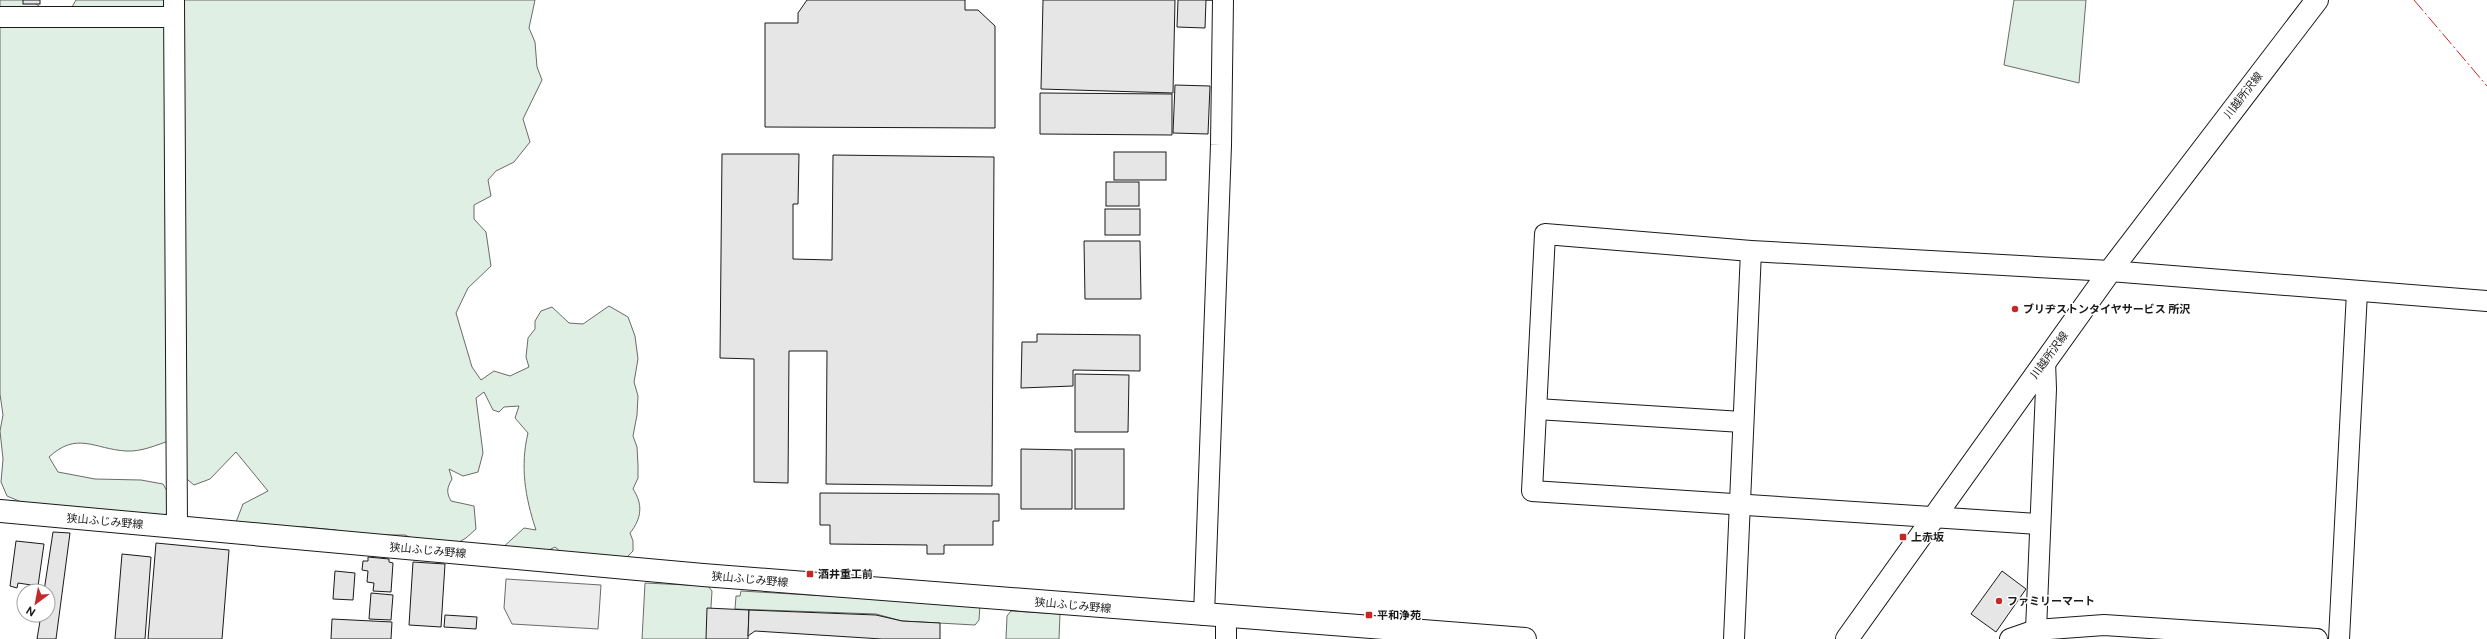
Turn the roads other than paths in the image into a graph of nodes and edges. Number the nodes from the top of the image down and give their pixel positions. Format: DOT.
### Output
graph roads {
  1 [pos="1223,0"];
  2 [pos="2317,0"];
  3 [pos="174,8"];
  4 [pos="0,17"];
  5 [pos="1751,251"];
  6 [pos="2110,271"];
  7 [pos="2357,292"];
  8 [pos="2487,301"];
  9 [pos="2045,361"];
  10 [pos="1537,409"];
  11 [pos="1742,422"];
  12 [pos="1740,504"];
  13 [pos="0,511"];
  14 [pos="1934,516"];
  15 [pos="2039,524"];
  16 [pos="177,527"];
  17 [pos="1204,615"];
  18 [pos="1226,617"];
  19 [pos="2036,630"];
  20 [pos="1428,635"];
  21 [pos="1226,639"];
  22 [pos="1525,639"];
  23 [pos="1734,639"];
  24 [pos="1847,639"];
  25 [pos="2010,639"];
  26 [pos="2317,639"];
  27 [pos="2339,639"];
  1 -- 17 [label="street"];
  2 -- 6 [label="main road, 川越所沢線"];
  3 -- 4 [label="street"];
  3 -- 16 [label="street"];
  5 -- 6 [label="street"];
  5 -- 10 [label="street"];
  5 -- 11 [label="street"];
  6 -- 7 [label="street"];
  6 -- 9 [label="main road, 川越所沢線"];
  7 -- 8 [label="street"];
  7 -- 27 [label="street"];
  9 -- 14 [label="main road, 川越所沢線"];
  9 -- 15 [label="street"];
  10 -- 11 [label="street"];
  10 -- 12 [label="street"];
  11 -- 12 [label="street"];
  12 -- 14 [label="street"];
  12 -- 23 [label="street"];
  13 -- 16 [label="main road, 狭山ふじみ野線"];
  14 -- 15 [label="street"];
  14 -- 24 [label="main road, 川越所沢線"];
  15 -- 19 [label="street"];
  16 -- 17 [label="main road, 狭山ふじみ野線"];
  17 -- 18 [label="main road, 狭山ふじみ野線"];
  18 -- 20 [label="main road, 狭山ふじみ野線"];
  18 -- 21 [label="street"];
  19 -- 25 [label="street"];
  19 -- 26 [label="street"];
  20 -- 22 [label="main road, 狭山ふじみ野線"];
}
